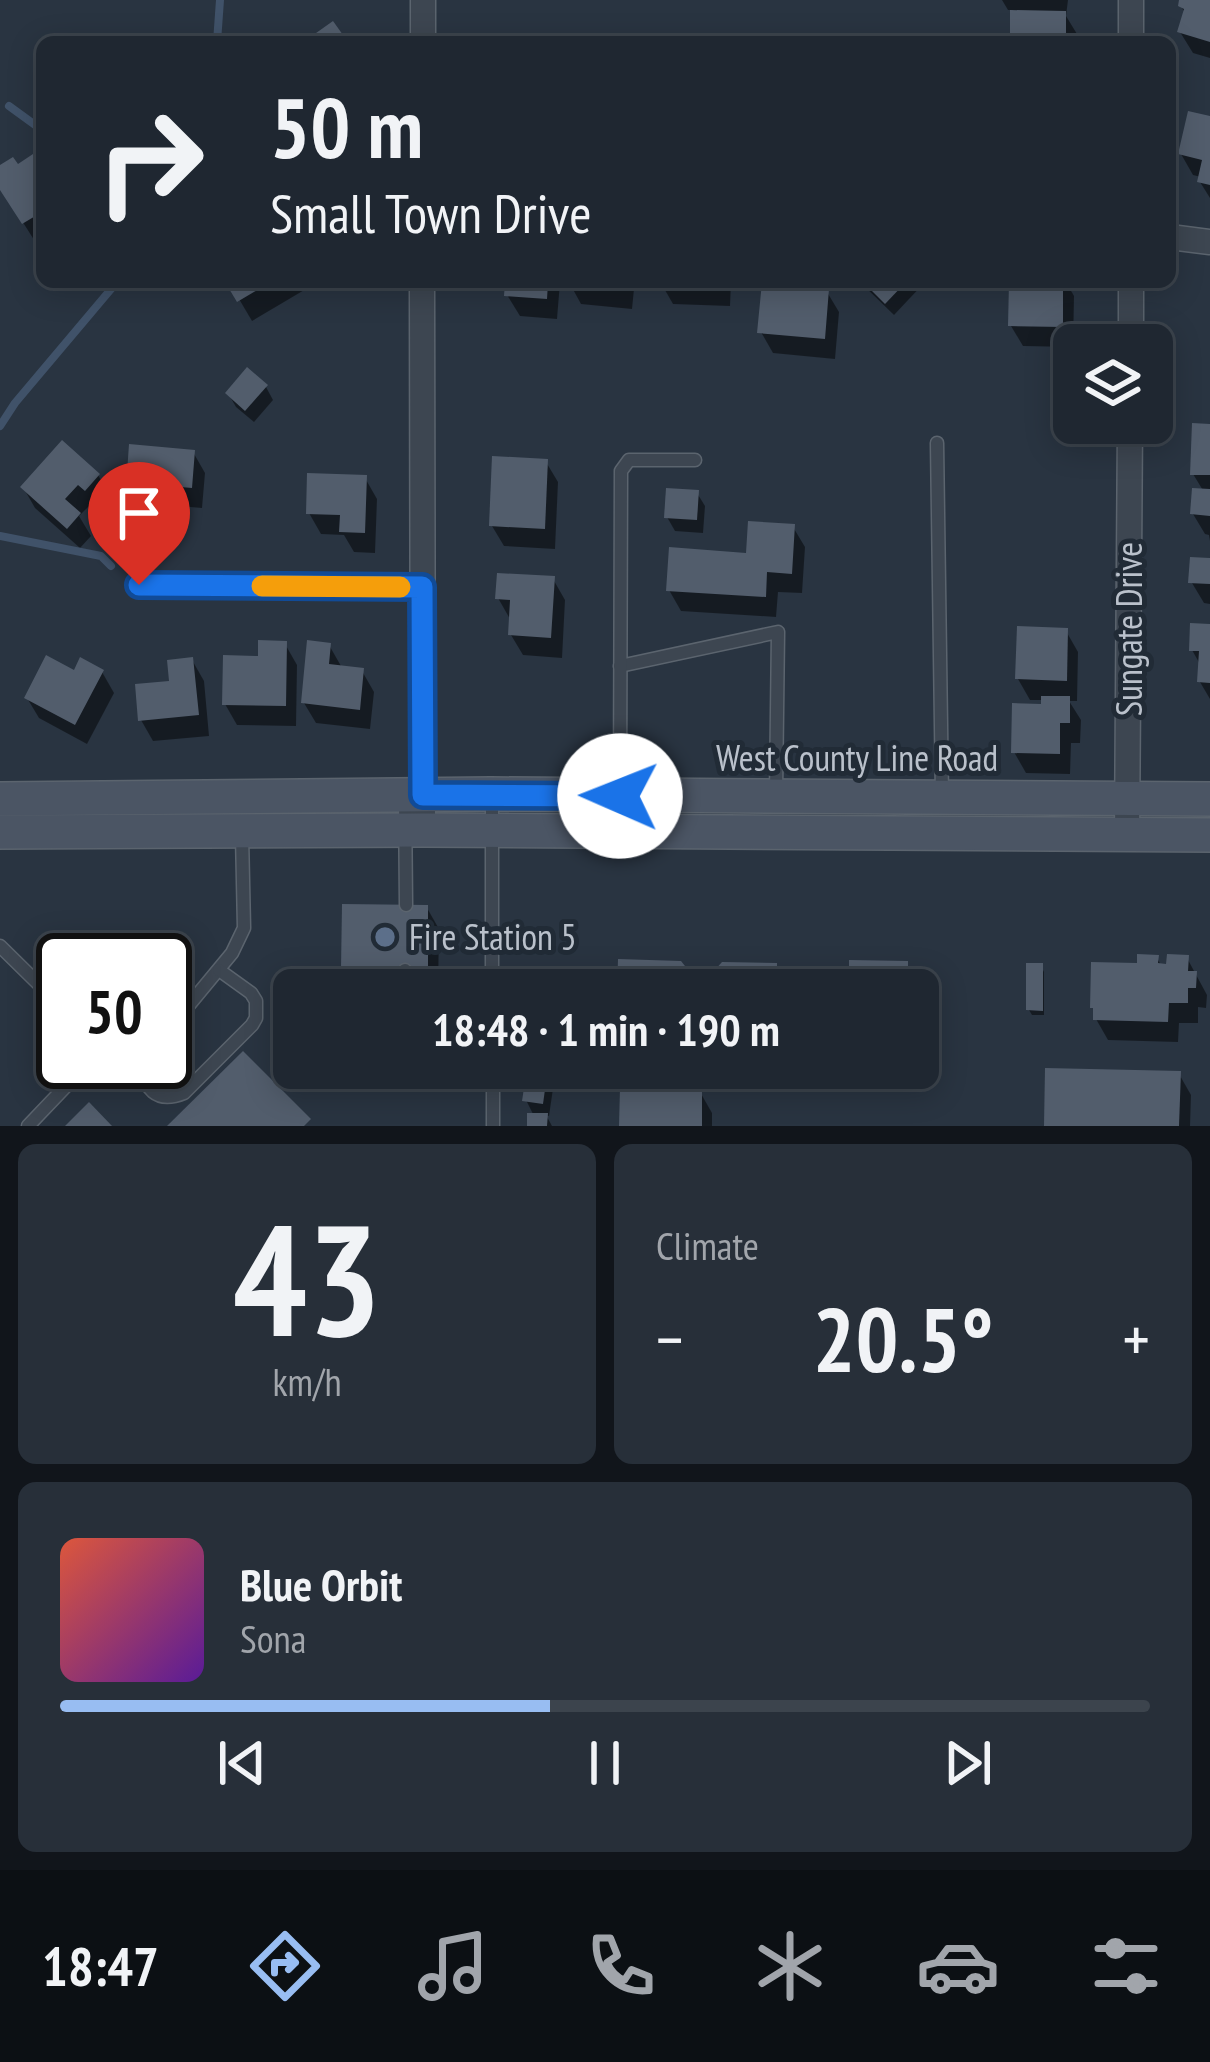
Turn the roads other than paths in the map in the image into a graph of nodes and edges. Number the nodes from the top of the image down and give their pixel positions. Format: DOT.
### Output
graph roads {
  1 [pos="423,0"];
  2 [pos="1131,0"];
  3 [pos="423,36"];
  4 [pos="1131,36"];
  5 [pos="1176,238"];
  6 [pos="1210,242"];
  7 [pos="422,288"];
  8 [pos="1131,288"];
  9 [pos="1131,324"];
  10 [pos="938,443"];
  11 [pos="1130,444"];
  12 [pos="695,460"];
  13 [pos="139,585"];
  14 [pos="422,587"];
  15 [pos="620,666"];
  16 [pos="491,794"];
  17 [pos="414,795"];
  18 [pos="620,796"];
  19 [pos="776,796"];
  20 [pos="942,798"];
  21 [pos="1128,798"];
  22 [pos="0,799"];
  23 [pos="1210,799"];
  24 [pos="241,815"];
  25 [pos="415,830"];
  26 [pos="493,830"];
  27 [pos="0,832"];
  28 [pos="1127,835"];
  29 [pos="1210,835"];
  30 [pos="406,905"];
  31 [pos="0,946"];
  32 [pos="492,969"];
  33 [pos="219,970"];
  34 [pos="36,981"];
  35 [pos="192,1002"];
  36 [pos="192,1083"];
  37 [pos="63,1089"];
  38 [pos="149,1089"];
  39 [pos="185,1089"];
  40 [pos="493,1089"];
  41 [pos="28,1126"];
  42 [pos="494,1126"];
  1 -- 3 [label="street"];
  2 -- 4 [label="street"];
  5 -- 6 [label="street"];
  7 -- 14 [label="street"];
  8 -- 9 [label="street"];
  10 -- 20 [label="lane"];
  11 -- 21 [label="street, Sungate Drive"];
  12 -- 15 [label="lane"];
  13 -- 14 [label="street"];
  14 -- 17 [label="street"];
  15 -- 18 [label="lane"];
  15 -- 19 [label="lane"];
  16 -- 17 [label="main road, West County Line Road"];
  16 -- 18 [label="main road, West County Line Road"];
  16 -- 26 [label="lane"];
  17 -- 24 [label="main road, West County Line Road"];
  17 -- 25 [label="street"];
  18 -- 19 [label="main road, West County Line Road"];
  19 -- 20 [label="main road, West County Line Road"];
  20 -- 21 [label="main road, West County Line Road"];
  21 -- 23 [label="main road, West County Line Road"];
  21 -- 28 [label="street, Sungate Drive"];
  22 -- 24 [label="main road, West County Line Road"];
  24 -- 25 [label="main road, West County Line Road"];
  24 -- 27 [label="main road, West County Line Road"];
  24 -- 33 [label="lane"];
  25 -- 26 [label="main road, West County Line Road"];
  25 -- 30 [label="lane"];
  26 -- 28 [label="main road, West County Line Road"];
  26 -- 32 [label="lane"];
  28 -- 29 [label="main road, West County Line Road"];
  31 -- 34 [label="lane"];
  33 -- 35 [label="lane"];
  33 -- 36 [label="lane"];
  37 -- 41 [label="lane"];
  38 -- 39 [label="lane"];
  40 -- 42 [label="lane"];
}
